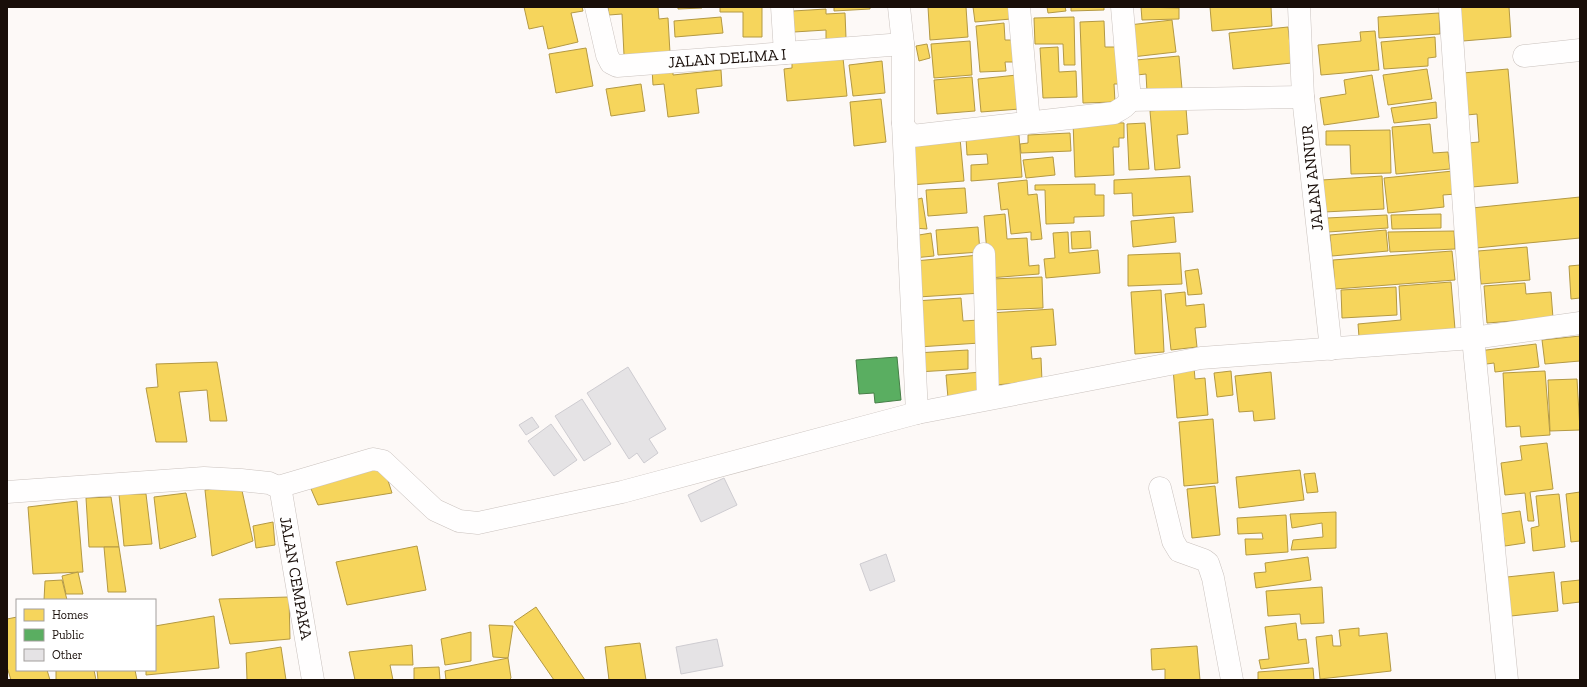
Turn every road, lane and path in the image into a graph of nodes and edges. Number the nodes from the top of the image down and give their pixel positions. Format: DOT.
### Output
graph roads {
  1 [pos="596,7"];
  2 [pos="782,7"];
  3 [pos="899,7"];
  4 [pos="1019,7"];
  5 [pos="1122,7"];
  6 [pos="1299,7"];
  7 [pos="1450,7"];
  8 [pos="903,44"];
  9 [pos="1580,50"];
  10 [pos="785,53"];
  11 [pos="1524,56"];
  12 [pos="1303,97"];
  13 [pos="1130,100"];
  14 [pos="1029,122"];
  15 [pos="903,124"];
  16 [pos="984,254"];
  17 [pos="1580,323"];
  18 [pos="1472,338"];
  19 [pos="1331,349"];
  20 [pos="988,398"];
  21 [pos="917,413"];
  22 [pos="274,485"];
  23 [pos="1160,488"];
  24 [pos="7,492"];
  25 [pos="313,680"];
  26 [pos="1232,680"];
  27 [pos="1507,680"];
  1 -- 10 [label="street, JALAN DELIMA I"];
  2 -- 10 [label="street"];
  3 -- 8 [label="street"];
  4 -- 14 [label="street"];
  5 -- 13 [label="street"];
  6 -- 12 [label="street, JALAN ANNUR"];
  7 -- 18 [label="street"];
  8 -- 10 [label="street, JALAN DELIMA I"];
  8 -- 15 [label="street"];
  9 -- 11 [label="street"];
  12 -- 13 [label="street"];
  12 -- 19 [label="street, JALAN ANNUR"];
  13 -- 14 [label="street"];
  14 -- 15 [label="street"];
  15 -- 21 [label="street"];
  16 -- 20 [label="street"];
  17 -- 18 [label="street"];
  18 -- 19 [label="street"];
  18 -- 27 [label="street"];
  19 -- 20 [label="street"];
  20 -- 21 [label="street"];
  21 -- 22 [label="street"];
  22 -- 24 [label="street"];
  22 -- 25 [label="street, JALAN CEMPAKA"];
  23 -- 26 [label="street"];
}
